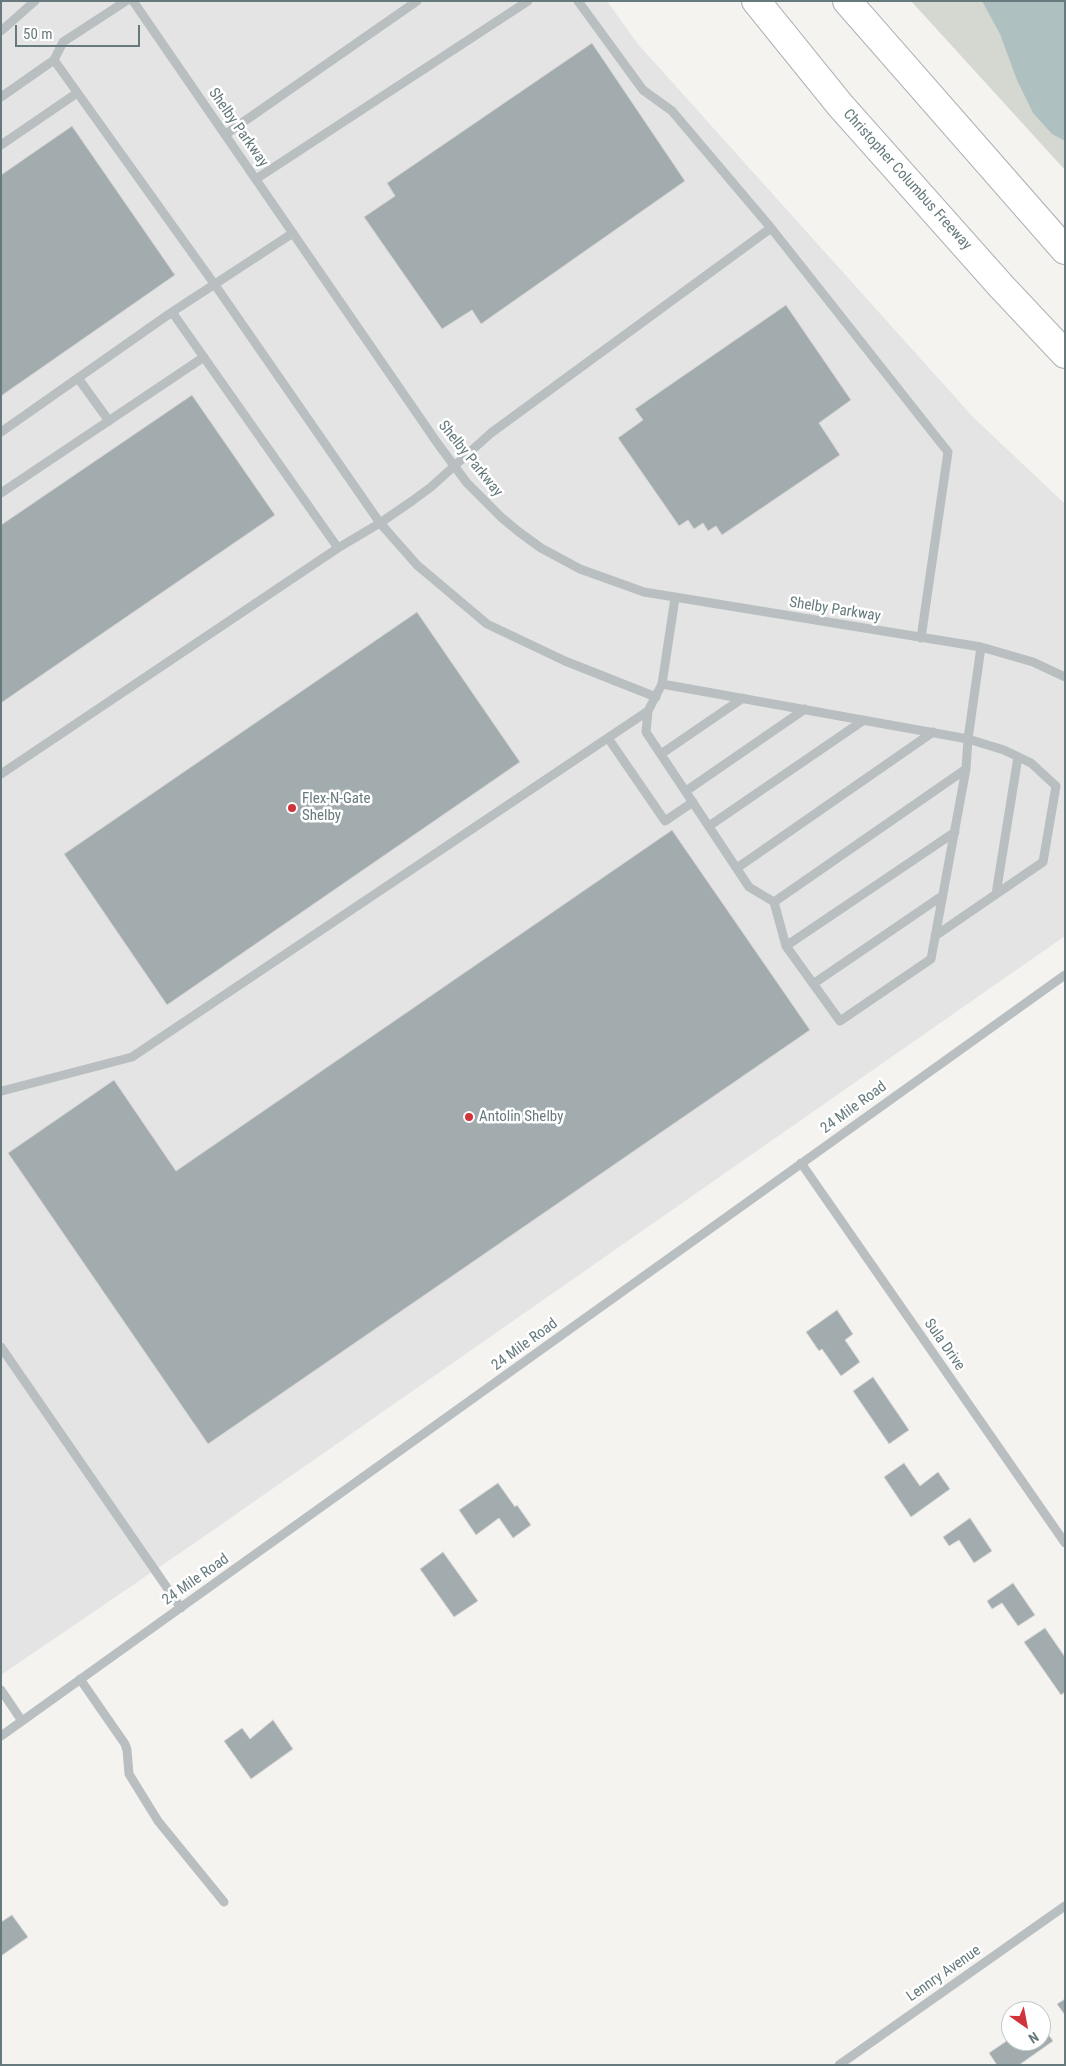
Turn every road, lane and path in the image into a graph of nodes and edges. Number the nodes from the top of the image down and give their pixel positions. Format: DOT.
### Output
graph roads {
  1 [pos="126,1"];
  2 [pos="133,1"];
  3 [pos="418,1"];
  4 [pos="528,1"];
  5 [pos="578,1"];
  6 [pos="756,1"];
  7 [pos="847,1"];
  8 [pos="29,3"];
  9 [pos="1,30"];
  10 [pos="54,60"];
  11 [pos="78,93"];
  12 [pos="1,97"];
  13 [pos="226,134"];
  14 [pos="1,145"];
  15 [pos="256,179"];
  16 [pos="770,228"];
  17 [pos="293,232"];
  18 [pos="1065,250"];
  19 [pos="215,285"];
  20 [pos="172,312"];
  21 [pos="1065,354"];
  22 [pos="204,357"];
  23 [pos="78,378"];
  24 [pos="109,421"];
  25 [pos="1,432"];
  26 [pos="454,466"];
  27 [pos="1,493"];
  28 [pos="380,523"];
  29 [pos="338,548"];
  30 [pos="675,598"];
  31 [pos="921,638"];
  32 [pos="981,647"];
  33 [pos="1065,677"];
  34 [pos="662,684"];
  35 [pos="656,697"];
  36 [pos="743,698"];
  37 [pos="805,710"];
  38 [pos="648,711"];
  39 [pos="864,720"];
  40 [pos="933,732"];
  41 [pos="608,738"];
  42 [pos="968,739"];
  43 [pos="661,754"];
  44 [pos="1018,757"];
  45 [pos="966,769"];
  46 [pos="1,774"];
  47 [pos="686,791"];
  48 [pos="693,802"];
  49 [pos="709,826"];
  50 [pos="955,832"];
  51 [pos="737,868"];
  52 [pos="996,894"];
  53 [pos="942,896"];
  54 [pos="774,902"];
  55 [pos="935,936"];
  56 [pos="786,946"];
  57 [pos="1065,975"];
  58 [pos="813,984"];
  59 [pos="1,1090"];
  60 [pos="801,1163"];
  61 [pos="1,1347"];
  62 [pos="1065,1543"];
  63 [pos="181,1608"];
  64 [pos="80,1679"];
  65 [pos="1,1690"];
  66 [pos="22,1721"];
  67 [pos="1,1736"];
  68 [pos="224,1902"];
  69 [pos="1065,1906"];
  70 [pos="839,2065"];
  1 -- 10 [label="street"];
  2 -- 13 [label="street, Shelby Parkway"];
  3 -- 13 [label="street"];
  4 -- 15 [label="street"];
  5 -- 16 [label="street"];
  6 -- 21 [label="highway, Christopher Columbus Freeway"];
  7 -- 18 [label="highway"];
  8 -- 9 [label="street"];
  10 -- 11 [label="street"];
  10 -- 12 [label="street"];
  11 -- 14 [label="street"];
  11 -- 19 [label="street"];
  13 -- 15 [label="street, Shelby Parkway"];
  15 -- 17 [label="street, Shelby Parkway"];
  16 -- 26 [label="street"];
  16 -- 31 [label="street"];
  17 -- 19 [label="street"];
  17 -- 26 [label="street, Shelby Parkway"];
  19 -- 20 [label="street"];
  19 -- 28 [label="street"];
  20 -- 22 [label="street"];
  20 -- 23 [label="street"];
  22 -- 24 [label="street"];
  22 -- 29 [label="street"];
  23 -- 24 [label="street"];
  23 -- 25 [label="street"];
  24 -- 27 [label="street"];
  26 -- 28 [label="street"];
  26 -- 30 [label="street, Shelby Parkway"];
  28 -- 29 [label="street"];
  28 -- 35 [label="street"];
  29 -- 46 [label="street"];
  30 -- 31 [label="street, Shelby Parkway"];
  30 -- 34 [label="street"];
  31 -- 32 [label="street, Shelby Parkway"];
  32 -- 33 [label="street, Shelby Parkway"];
  32 -- 42 [label="street"];
  34 -- 35 [label="street"];
  34 -- 36 [label="street"];
  35 -- 38 [label="street"];
  36 -- 37 [label="street"];
  36 -- 43 [label="street"];
  37 -- 39 [label="street"];
  37 -- 47 [label="street"];
  38 -- 41 [label="street"];
  38 -- 43 [label="street"];
  39 -- 40 [label="street"];
  39 -- 49 [label="street"];
  40 -- 42 [label="street"];
  40 -- 51 [label="street"];
  41 -- 48 [label="street"];
  41 -- 59 [label="street"];
  42 -- 44 [label="street"];
  42 -- 45 [label="street"];
  43 -- 47 [label="street"];
  44 -- 52 [label="street"];
  44 -- 52 [label="street"];
  45 -- 50 [label="street"];
  45 -- 54 [label="street"];
  47 -- 48 [label="street"];
  48 -- 49 [label="street"];
  49 -- 51 [label="street"];
  50 -- 53 [label="street"];
  50 -- 56 [label="street"];
  51 -- 54 [label="street"];
  52 -- 55 [label="street"];
  53 -- 55 [label="street"];
  53 -- 58 [label="street"];
  54 -- 56 [label="street"];
  55 -- 58 [label="street"];
  56 -- 58 [label="street"];
  57 -- 60 [label="street, 24 Mile Road"];
  60 -- 62 [label="street, Sula Drive"];
  60 -- 63 [label="street, 24 Mile Road"];
  61 -- 63 [label="street"];
  63 -- 64 [label="street, 24 Mile Road"];
  64 -- 66 [label="street, 24 Mile Road"];
  64 -- 68 [label="street"];
  65 -- 66 [label="street"];
  66 -- 67 [label="street, 24 Mile Road"];
  69 -- 70 [label="street, Lennry Avenue"];
}
